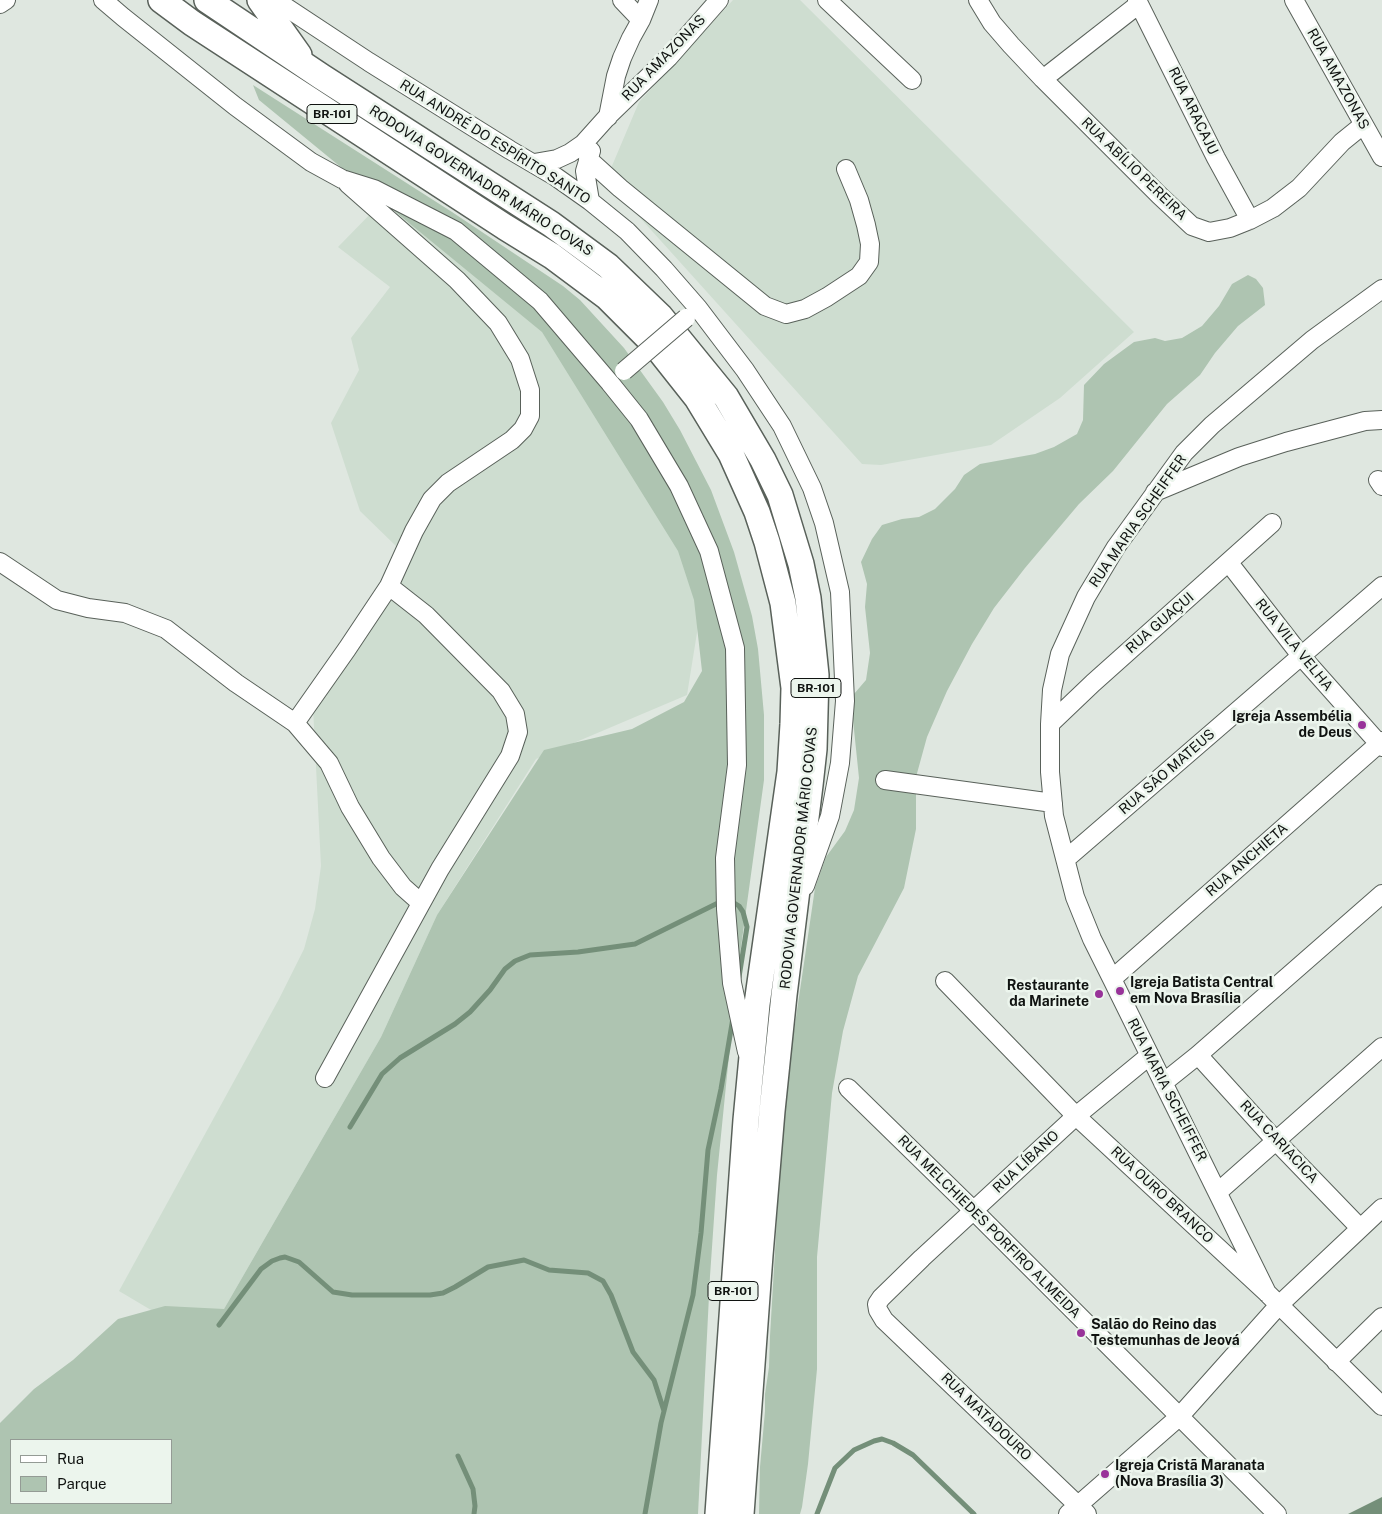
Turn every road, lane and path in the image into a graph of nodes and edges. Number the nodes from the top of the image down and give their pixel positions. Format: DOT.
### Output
graph roads {
  1 [pos="6,0"];
  2 [pos="103,0"];
  3 [pos="161,0"];
  4 [pos="208,0"];
  5 [pos="622,0"];
  6 [pos="649,0"];
  7 [pos="719,0"];
  8 [pos="827,0"];
  9 [pos="978,0"];
  10 [pos="1294,0"];
  11 [pos="275,1"];
  12 [pos="1138,2"];
  13 [pos="0,4"];
  14 [pos="641,20"];
  15 [pos="308,67"];
  16 [pos="1042,79"];
  17 [pos="912,80"];
  18 [pos="609,115"];
  19 [pos="1364,125"];
  20 [pos="1382,157"];
  21 [pos="588,159"];
  22 [pos="534,164"];
  23 [pos="846,169"];
  24 [pos="342,179"];
  25 [pos="590,201"];
  26 [pos="1250,220"];
  27 [pos="1382,289"];
  28 [pos="692,313"];
  29 [pos="610,383"];
  30 [pos="1382,420"];
  31 [pos="1154,493"];
  32 [pos="1272,523"];
  33 [pos="0,562"];
  34 [pos="1229,563"];
  35 [pos="389,586"];
  36 [pos="1382,586"];
  37 [pos="1302,657"];
  38 [pos="295,723"];
  39 [pos="1050,724"];
  40 [pos="1381,744"];
  41 [pos="885,780"];
  42 [pos="1053,803"];
  43 [pos="1066,859"];
  44 [pos="1382,894"];
  45 [pos="421,904"];
  46 [pos="793,920"];
  47 [pos="1112,979"];
  48 [pos="944,981"];
  49 [pos="1382,1047"];
  50 [pos="1198,1055"];
  51 [pos="1149,1056"];
  52 [pos="751,1068"];
  53 [pos="325,1078"];
  54 [pos="1163,1083"];
  55 [pos="848,1088"];
  56 [pos="1076,1116"];
  57 [pos="1276,1141"];
  58 [pos="1218,1192"];
  59 [pos="1382,1208"];
  60 [pos="973,1210"];
  61 [pos="1360,1228"];
  62 [pos="1273,1299"];
  63 [pos="1382,1317"];
  64 [pos="884,1320"];
  65 [pos="1336,1362"];
  66 [pos="1382,1406"];
  67 [pos="1179,1416"];
  68 [pos="1077,1511"];
  69 [pos="718,1514"];
  70 [pos="741,1514"];
  71 [pos="1277,1514"];
  1 -- 13 [label="street"];
  2 -- 24 [label="street, RODOVIA GOVERNADOR MÁRIO COVAS"];
  3 -- 52 [label="highway, RODOVIA GOVERNADOR MÁRIO COVAS / BR-101"];
  4 -- 15 [label="highway, RODOVIA GOVERNADOR MÁRIO COVAS / BR-101"];
  5 -- 14 [label="street"];
  6 -- 14 [label="street"];
  7 -- 18 [label="street, RUA AMAZONAS"];
  8 -- 17 [label="street"];
  9 -- 16 [label="street, RUA ABÍLIO PEREIRA"];
  10 -- 19 [label="street, RUA AMAZONAS"];
  11 -- 15 [label="highway"];
  11 -- 22 [label="street, RUA ANDRÉ DO ESPÍRITO SANTO"];
  12 -- 16 [label="street"];
  12 -- 26 [label="street, RUA ARACAJU"];
  14 -- 18 [label="street"];
  15 -- 46 [label="highway, RODOVIA GOVERNADOR MÁRIO COVAS / BR-101"];
  16 -- 26 [label="street, RUA ABÍLIO PEREIRA"];
  18 -- 21 [label="street, RUA AMAZONAS"];
  18 -- 22 [label="street, RUA AMAZONAS"];
  19 -- 20 [label="street, RUA AMAZONAS"];
  19 -- 26 [label="street, RUA ABÍLIO PEREIRA"];
  21 -- 23 [label="street"];
  21 -- 25 [label="street, RUA AMAZONAS"];
  22 -- 25 [label="street, RUA ANDRÉ DO ESPÍRITO SANTO"];
  24 -- 29 [label="street, RODOVIA GOVERNADOR MÁRIO COVAS"];
  24 -- 35 [label="street"];
  25 -- 28 [label="street, RUA ANDRÉ DO ESPÍRITO SANTO"];
  27 -- 31 [label="street, RUA MARIA SCHEIFFER"];
  28 -- 29 [label="street, bridge"];
  28 -- 46 [label="street, RUA ANDRÉ DO ESPÍRITO SANTO"];
  29 -- 52 [label="street, RODOVIA GOVERNADOR MÁRIO COVAS"];
  30 -- 31 [label="street"];
  31 -- 39 [label="street, RUA MARIA SCHEIFFER"];
  32 -- 34 [label="street, RUA GUAÇUI"];
  33 -- 38 [label="street"];
  34 -- 37 [label="street, RUA VILA VELHA"];
  34 -- 39 [label="street, RUA GUAÇUI"];
  35 -- 38 [label="street"];
  35 -- 45 [label="street"];
  36 -- 37 [label="street, RUA SÃO MATEUS"];
  37 -- 40 [label="street, RUA VILA VELHA"];
  37 -- 43 [label="street, RUA SÃO MATEUS"];
  38 -- 45 [label="street"];
  39 -- 42 [label="street, RUA MARIA SCHEIFFER"];
  40 -- 47 [label="street, RUA ANCHIETA"];
  41 -- 42 [label="street"];
  42 -- 43 [label="street, RUA MARIA SCHEIFFER"];
  43 -- 47 [label="street, RUA MARIA SCHEIFFER"];
  44 -- 50 [label="street"];
  45 -- 53 [label="street"];
  46 -- 70 [label="highway, RODOVIA GOVERNADOR MÁRIO COVAS / BR-101"];
  47 -- 51 [label="street, RUA MARIA SCHEIFFER"];
  48 -- 56 [label="street, RUA OURO BRANCO"];
  49 -- 57 [label="street"];
  50 -- 54 [label="street"];
  50 -- 57 [label="street, RUA CARIACICA"];
  51 -- 54 [label="street, RUA MARIA SCHEIFFER"];
  51 -- 56 [label="street, RUA LÍBANO"];
  52 -- 69 [label="highway, RODOVIA GOVERNADOR MÁRIO COVAS / BR-101"];
  54 -- 58 [label="street, RUA MARIA SCHEIFFER"];
  55 -- 60 [label="street, RUA MELCHIEDES PORFIRO ALMEIDA"];
  56 -- 60 [label="street, RUA LÍBANO"];
  56 -- 62 [label="street, RUA OURO BRANCO"];
  57 -- 58 [label="street"];
  57 -- 61 [label="street, RUA CARIACICA"];
  58 -- 62 [label="street, RUA MARIA SCHEIFFER"];
  59 -- 61 [label="street"];
  60 -- 64 [label="street, RUA LÍBANO"];
  60 -- 67 [label="street, RUA MELCHIEDES PORFIRO ALMEIDA"];
  61 -- 62 [label="street"];
  62 -- 65 [label="street, RUA OURO BRANCO"];
  62 -- 67 [label="street"];
  63 -- 65 [label="street"];
  64 -- 68 [label="street, RUA MATADOURO"];
  65 -- 66 [label="street, RUA OURO BRANCO"];
  67 -- 68 [label="street"];
  67 -- 71 [label="street, RUA MELCHIEDES PORFIRO ALMEIDA"];
}
